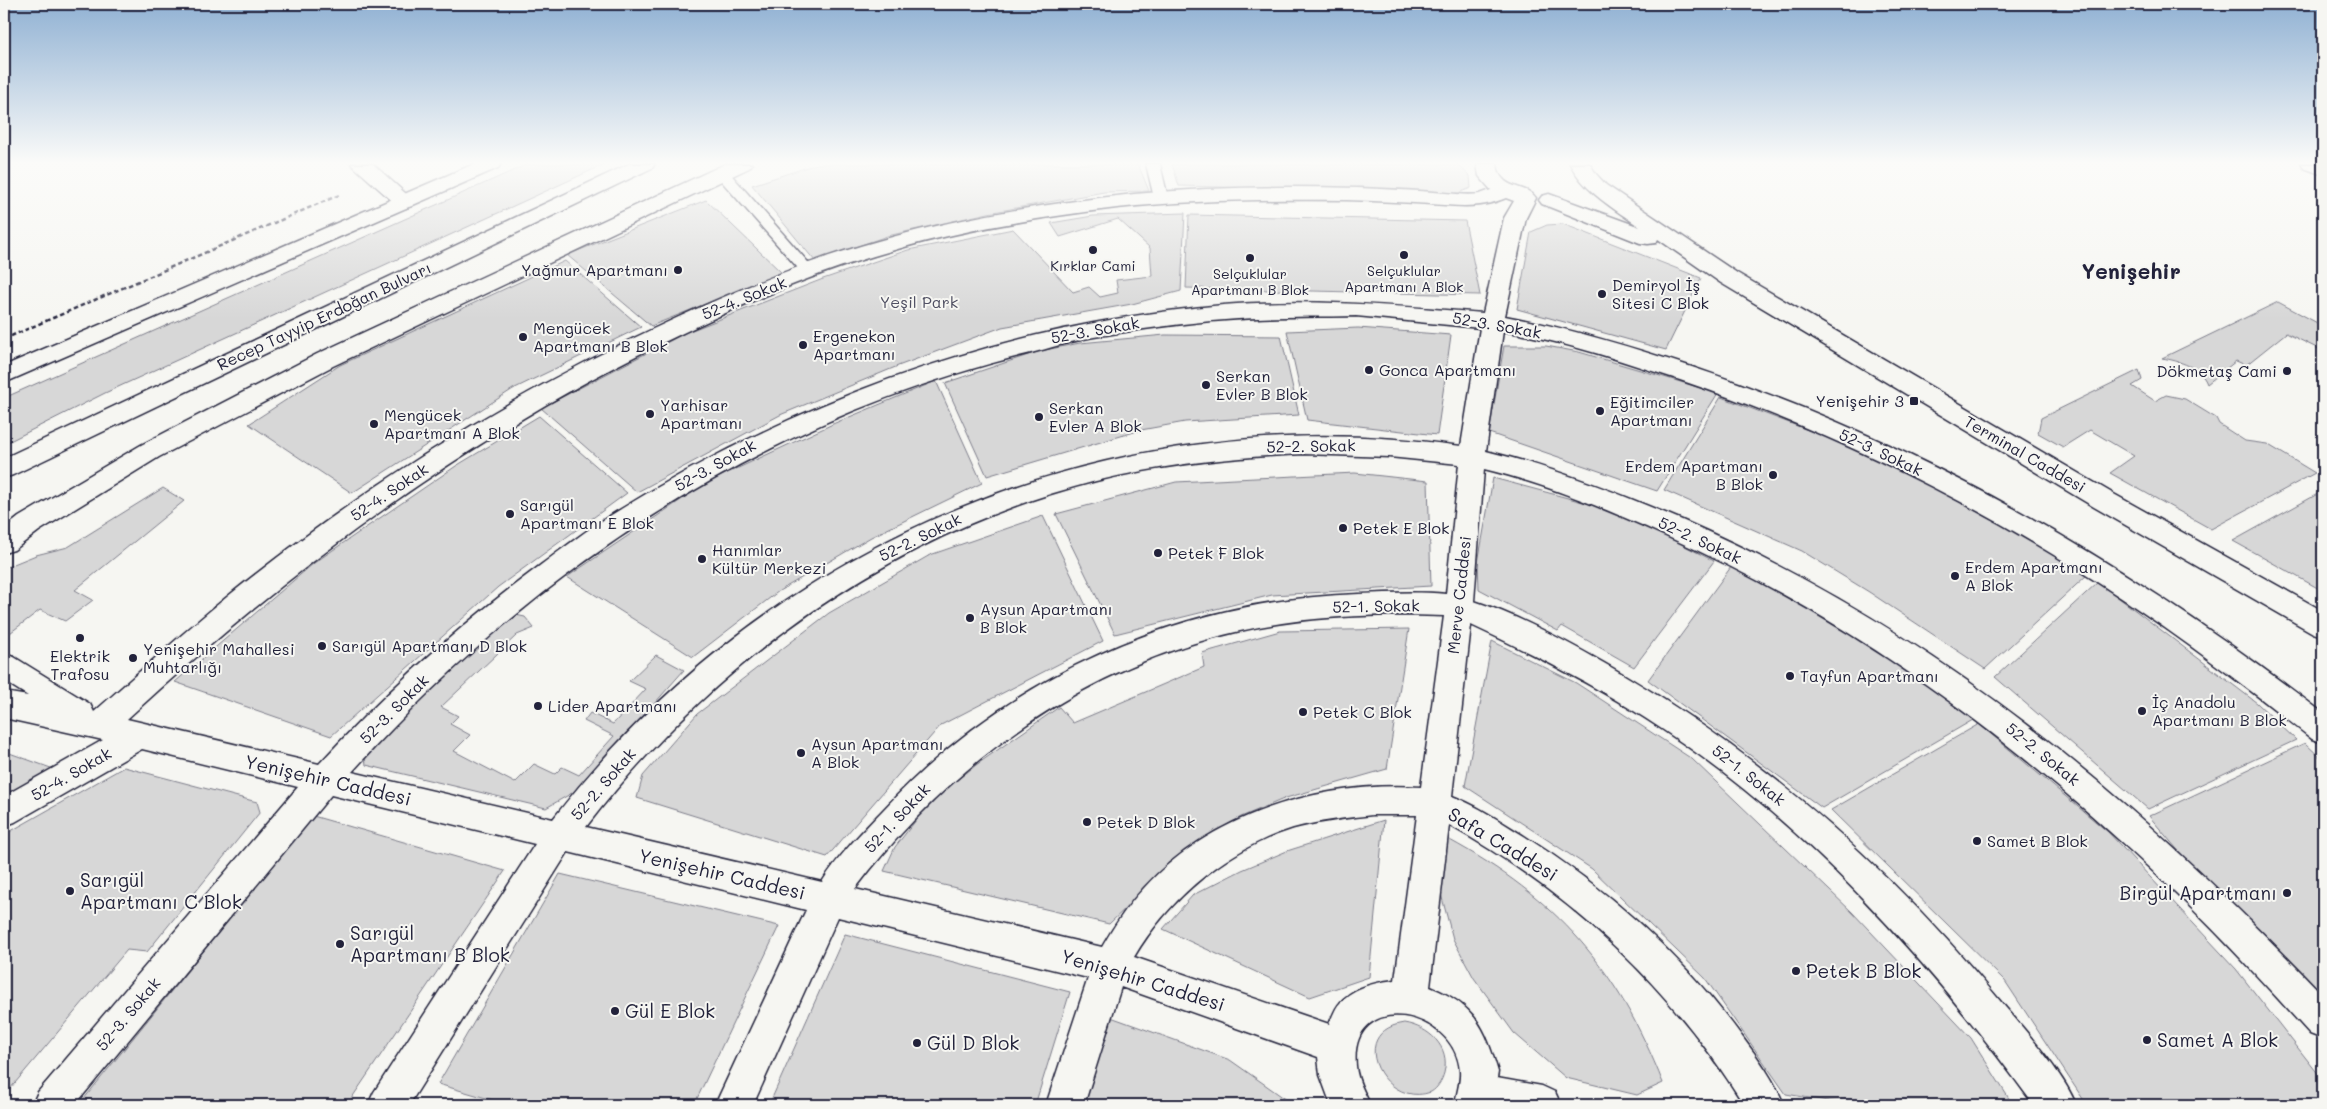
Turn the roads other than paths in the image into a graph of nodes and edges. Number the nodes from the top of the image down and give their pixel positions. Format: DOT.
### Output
graph roads {
  1 [pos="372,216"];
  2 [pos="536,216"];
  3 [pos="631,216"];
  4 [pos="767,216"];
  5 [pos="1026,216"];
  6 [pos="1516,216"];
  7 [pos="1588,216"];
  8 [pos="1638,216"];
  9 [pos="809,272"];
  10 [pos="1729,278"];
  11 [pos="1494,322"];
  12 [pos="4,375"];
  13 [pos="1472,457"];
  14 [pos="4,468"];
  15 [pos="4,543"];
  16 [pos="1459,608"];
  17 [pos="2323,625"];
  18 [pos="4,666"];
  19 [pos="11,708"];
  20 [pos="99,726"];
  21 [pos="2323,730"];
  22 [pos="138,735"];
  23 [pos="325,779"];
  24 [pos="1434,804"];
  25 [pos="4,812"];
  26 [pos="560,835"];
  27 [pos="830,899"];
  28 [pos="1110,966"];
  29 [pos="1411,997"];
  30 [pos="2323,1021"];
  31 [pos="1338,1046"];
  32 [pos="1477,1099"];
  33 [pos="51,1105"];
  34 [pos="387,1105"];
  35 [pos="734,1105"];
  36 [pos="1065,1105"];
  37 [pos="1351,1105"];
  38 [pos="1542,1105"];
  39 [pos="1765,1105"];
  40 [pos="2057,1105"];
  1 -- 12 [label="street"];
  2 -- 14 [label="street, Recep Tayyip Erdoğan Bulvarı"];
  3 -- 15 [label="street"];
  4 -- 9 [label="lane"];
  5 -- 9 [label="street, 52-4. Sokak"];
  6 -- 11 [label="street, Merve Caddesi"];
  7 -- 10 [label="street, Terminal Caddesi"];
  8 -- 10 [label="street, Terminal Caddesi"];
  9 -- 20 [label="street, 52-4. Sokak"];
  10 -- 17 [label="street, Terminal Caddesi"];
  11 -- 13 [label="street, Merve Caddesi"];
  11 -- 21 [label="street, 52-3. Sokak"];
  11 -- 23 [label="street, 52-3. Sokak"];
  13 -- 16 [label="street, Merve Caddesi"];
  13 -- 26 [label="street, 52-2. Sokak"];
  13 -- 30 [label="street, 52-2. Sokak"];
  16 -- 24 [label="street, Merve Caddesi"];
  16 -- 27 [label="street, 52-1. Sokak"];
  16 -- 40 [label="street, 52-1. Sokak"];
  18 -- 20 [label="street, Yenişehir Caddesi"];
  19 -- 20 [label="street, Yenişehir Caddesi"];
  20 -- 22 [label="street, Yenişehir Caddesi"];
  22 -- 23 [label="street, Yenişehir Caddesi"];
  22 -- 25 [label="street, 52-4. Sokak"];
  23 -- 26 [label="street, Yenişehir Caddesi"];
  23 -- 33 [label="street, 52-3. Sokak"];
  24 -- 28 [label="street, Safa Caddesi"];
  24 -- 29 [label="street, Merve Caddesi"];
  24 -- 39 [label="street, Safa Caddesi"];
  26 -- 27 [label="street, Yenişehir Caddesi"];
  26 -- 34 [label="street, 52-2. Sokak"];
  27 -- 28 [label="street, Yenişehir Caddesi"];
  27 -- 35 [label="street, 52-1. Sokak"];
  28 -- 31 [label="street, Yenişehir Caddesi"];
  28 -- 36 [label="street, Safa Caddesi"];
  29 -- 31 [label="street"];
  29 -- 32 [label="street"];
  31 -- 37 [label="street"];
  32 -- 38 [label="street"];
}
